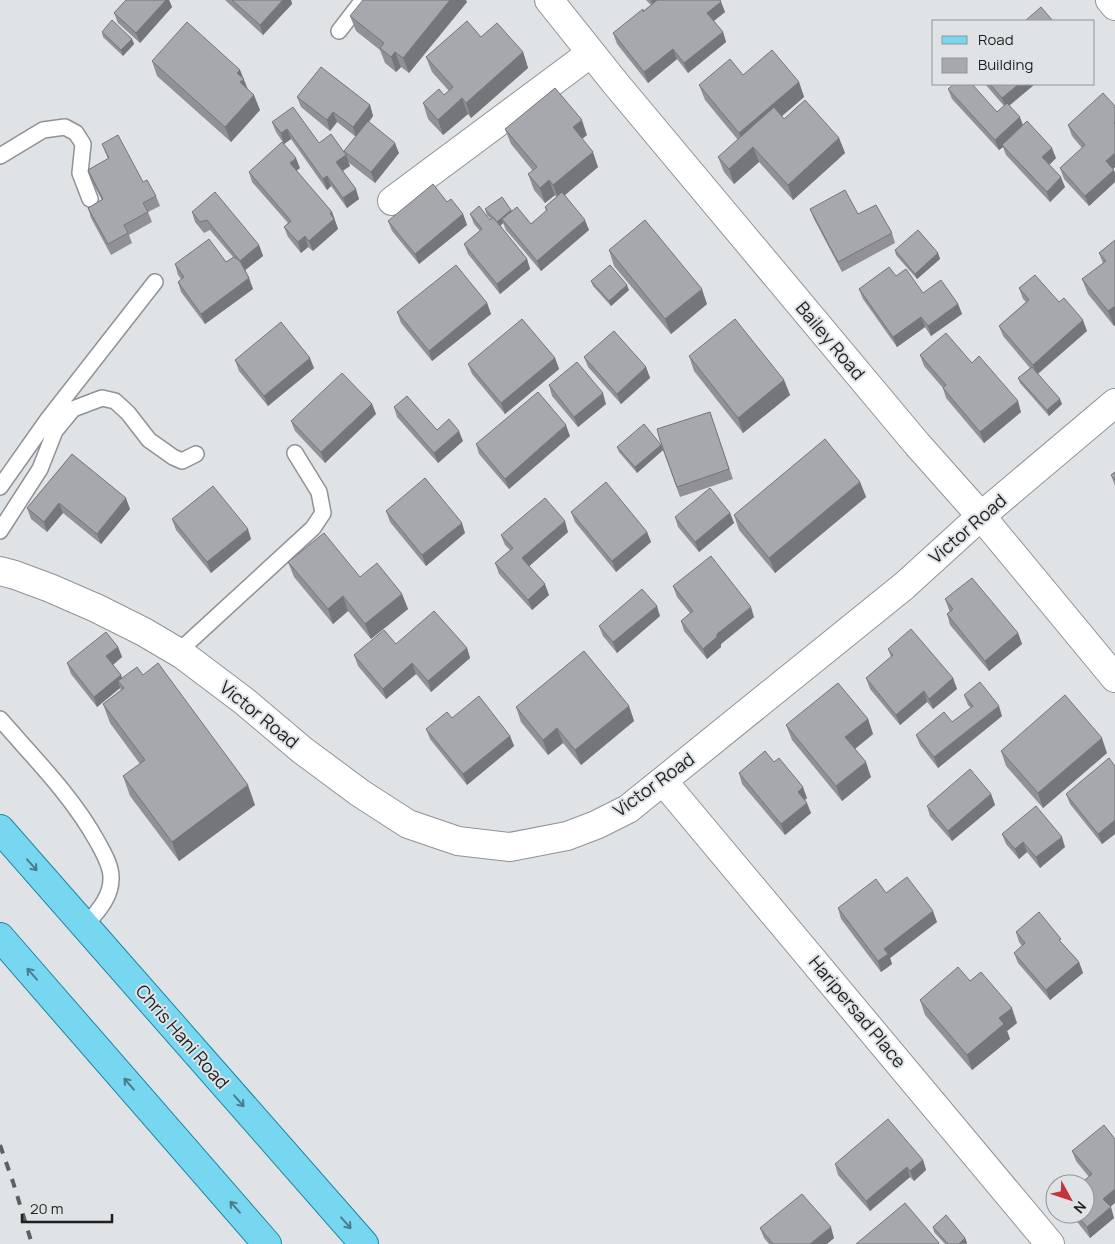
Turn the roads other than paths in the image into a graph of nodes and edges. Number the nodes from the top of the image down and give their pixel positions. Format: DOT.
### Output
graph roads {
  1 [pos="363,0"];
  2 [pos="549,0"];
  3 [pos="1110,0"];
  4 [pos="1115,6"];
  5 [pos="339,31"];
  6 [pos="591,53"];
  7 [pos="0,156"];
  8 [pos="90,199"];
  9 [pos="392,201"];
  10 [pos="155,282"];
  11 [pos="1115,403"];
  12 [pos="295,453"];
  13 [pos="196,454"];
  14 [pos="0,487"];
  15 [pos="981,516"];
  16 [pos="0,531"];
  17 [pos="0,572"];
  18 [pos="178,652"];
  19 [pos="1115,678"];
  20 [pos="0,719"];
  21 [pos="663,781"];
  22 [pos="0,829"];
  23 [pos="85,926"];
  24 [pos="0,937"];
  25 [pos="267,1244"];
  26 [pos="364,1244"];
  27 [pos="1050,1244"];
  1 -- 5 [label="lane"];
  2 -- 6 [label="street, Bailey Road"];
  3 -- 4 [label="street"];
  6 -- 9 [label="street"];
  6 -- 15 [label="street, Bailey Road"];
  7 -- 8 [label="lane"];
  10 -- 14 [label="lane"];
  11 -- 15 [label="street, Victor Road"];
  12 -- 18 [label="lane"];
  13 -- 16 [label="lane"];
  15 -- 19 [label="street, Bailey Road"];
  15 -- 21 [label="street, Victor Road"];
  17 -- 18 [label="street, Victor Road"];
  18 -- 21 [label="street, Victor Road"];
  20 -- 23 [label="lane"];
  21 -- 27 [label="street, Haripersad Place"];
  22 -- 23 [label="main road, Chris Hani Road, one-way"];
  23 -- 26 [label="main road, Chris Hani Road, one-way"];
  25 -- 24 [label="main road, one-way"];
}
